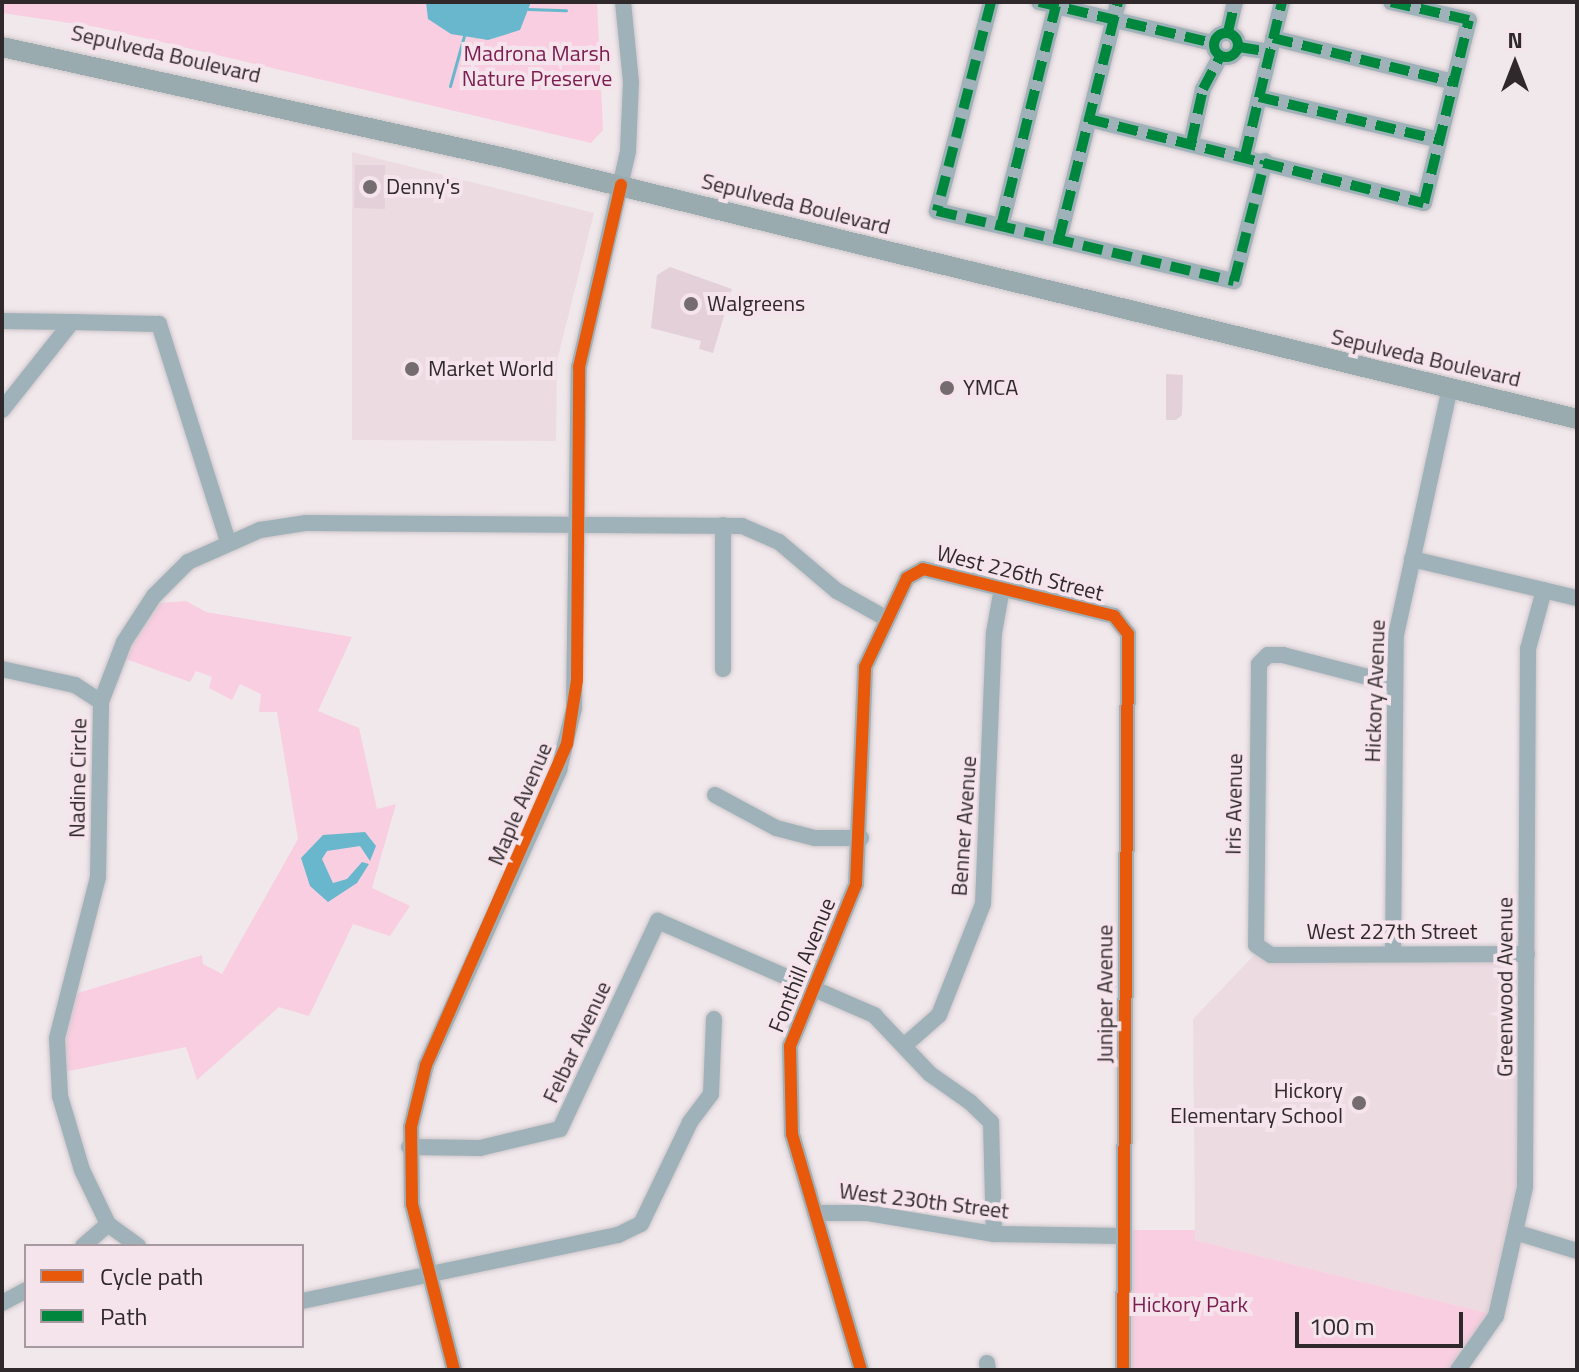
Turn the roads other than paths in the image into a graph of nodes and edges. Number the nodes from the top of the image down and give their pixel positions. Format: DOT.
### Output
graph roads {
  1 [pos="623,2"];
  2 [pos="991,2"];
  3 [pos="1039,2"];
  4 [pos="1118,2"];
  5 [pos="1235,2"];
  6 [pos="1282,2"];
  7 [pos="1392,2"];
  8 [pos="1056,6"];
  9 [pos="1114,20"];
  10 [pos="1228,32"];
  11 [pos="1271,45"];
  12 [pos="2,47"];
  13 [pos="1239,47"];
  14 [pos="1216,50"];
  15 [pos="1453,82"];
  16 [pos="1259,97"];
  17 [pos="1089,119"];
  18 [pos="1439,140"];
  19 [pos="1191,143"];
  20 [pos="1245,156"];
  21 [pos="1265,161"];
  22 [pos="621,185"];
  23 [pos="1001,226"];
  24 [pos="1059,239"];
  25 [pos="2,321"];
  26 [pos="72,322"];
  27 [pos="1450,388"];
  28 [pos="2,410"];
  29 [pos="1577,419"];
  30 [pos="578,525"];
  31 [pos="723,525"];
  32 [pos="228,542"];
  33 [pos="1412,559"];
  34 [pos="1002,588"];
  35 [pos="1544,590"];
  36 [pos="1577,598"];
  37 [pos="887,619"];
  38 [pos="1122,620"];
  39 [pos="2,669"];
  40 [pos="723,669"];
  41 [pos="1395,684"];
  42 [pos="101,702"];
  43 [pos="715,795"];
  44 [pos="861,838"];
  45 [pos="1259,950"];
  46 [pos="1393,954"];
  47 [pos="1527,954"];
  48 [pos="815,989"];
  49 [pos="714,1019"];
  50 [pos="905,1045"];
  51 [pos="409,1147"];
  52 [pos="815,1213"];
  53 [pos="108,1224"];
  54 [pos="1518,1233"];
  55 [pos="994,1234"];
  56 [pos="1124,1236"];
  57 [pos="85,1244"];
  58 [pos="135,1244"];
  59 [pos="1577,1251"];
  60 [pos="428,1275"];
  61 [pos="24,1291"];
  62 [pos="304,1301"];
  63 [pos="2,1303"];
  64 [pos="454,1370"];
  65 [pos="861,1370"];
  66 [pos="1123,1370"];
  67 [pos="1458,1370"];
  1 -- 22 [label="street, Maple Avenue"];
  2 -- 23 [label="street"];
  3 -- 8 [label="street"];
  4 -- 9 [label="street"];
  5 -- 10 [label="street"];
  6 -- 11 [label="street"];
  7 -- 15 [label="street"];
  8 -- 9 [label="street"];
  8 -- 23 [label="street"];
  9 -- 14 [label="street"];
  9 -- 17 [label="street"];
  10 -- 13 [label="street"];
  10 -- 14 [label="street"];
  11 -- 13 [label="street"];
  11 -- 15 [label="street"];
  11 -- 16 [label="street"];
  12 -- 22 [label="main road, Sepulveda Boulevard"];
  13 -- 14 [label="street"];
  14 -- 19 [label="street"];
  15 -- 18 [label="street"];
  16 -- 18 [label="street"];
  16 -- 20 [label="street"];
  17 -- 19 [label="street"];
  17 -- 24 [label="street"];
  18 -- 21 [label="street"];
  19 -- 20 [label="street"];
  20 -- 21 [label="street"];
  21 -- 24 [label="street"];
  22 -- 27 [label="main road, Sepulveda Boulevard"];
  22 -- 30 [label="street, Maple Avenue"];
  23 -- 24 [label="street"];
  25 -- 26 [label="street"];
  26 -- 28 [label="street"];
  26 -- 32 [label="street"];
  27 -- 29 [label="main road, Sepulveda Boulevard"];
  27 -- 33 [label="street, Hickory Avenue"];
  30 -- 31 [label="street"];
  30 -- 32 [label="street, Nadine Circle"];
  30 -- 51 [label="street, Maple Avenue"];
  31 -- 37 [label="street"];
  31 -- 40 [label="street"];
  32 -- 42 [label="street, Nadine Circle"];
  33 -- 35 [label="street"];
  33 -- 41 [label="street, Hickory Avenue"];
  34 -- 37 [label="street, West 226th Street"];
  34 -- 38 [label="street, West 226th Street"];
  34 -- 50 [label="street, Benner Avenue"];
  35 -- 36 [label="street"];
  35 -- 47 [label="street, Greenwood Avenue"];
  37 -- 44 [label="street, Fonthill Avenue"];
  38 -- 56 [label="street, Juniper Avenue"];
  39 -- 42 [label="street"];
  41 -- 45 [label="street, Iris Avenue"];
  41 -- 46 [label="street, Hickory Avenue"];
  42 -- 53 [label="street, Nadine Circle"];
  43 -- 44 [label="street"];
  44 -- 48 [label="street, Fonthill Avenue"];
  45 -- 46 [label="street, West 227th Street"];
  46 -- 47 [label="street, West 227th Street"];
  47 -- 54 [label="street, Greenwood Avenue"];
  48 -- 50 [label="street"];
  48 -- 51 [label="street, Felbar Avenue"];
  48 -- 52 [label="street, Fonthill Avenue"];
  49 -- 60 [label="street"];
  50 -- 55 [label="street"];
  51 -- 60 [label="street, Maple Avenue"];
  52 -- 55 [label="street, West 230th Street"];
  52 -- 65 [label="street, Fonthill Avenue"];
  53 -- 57 [label="street"];
  53 -- 58 [label="street"];
  54 -- 59 [label="street"];
  54 -- 67 [label="street, Greenwood Avenue"];
  55 -- 56 [label="street, West 230th Street"];
  56 -- 66 [label="street, Juniper Avenue"];
  60 -- 62 [label="street"];
  60 -- 64 [label="street, Maple Avenue"];
  61 -- 63 [label="street"];
}
